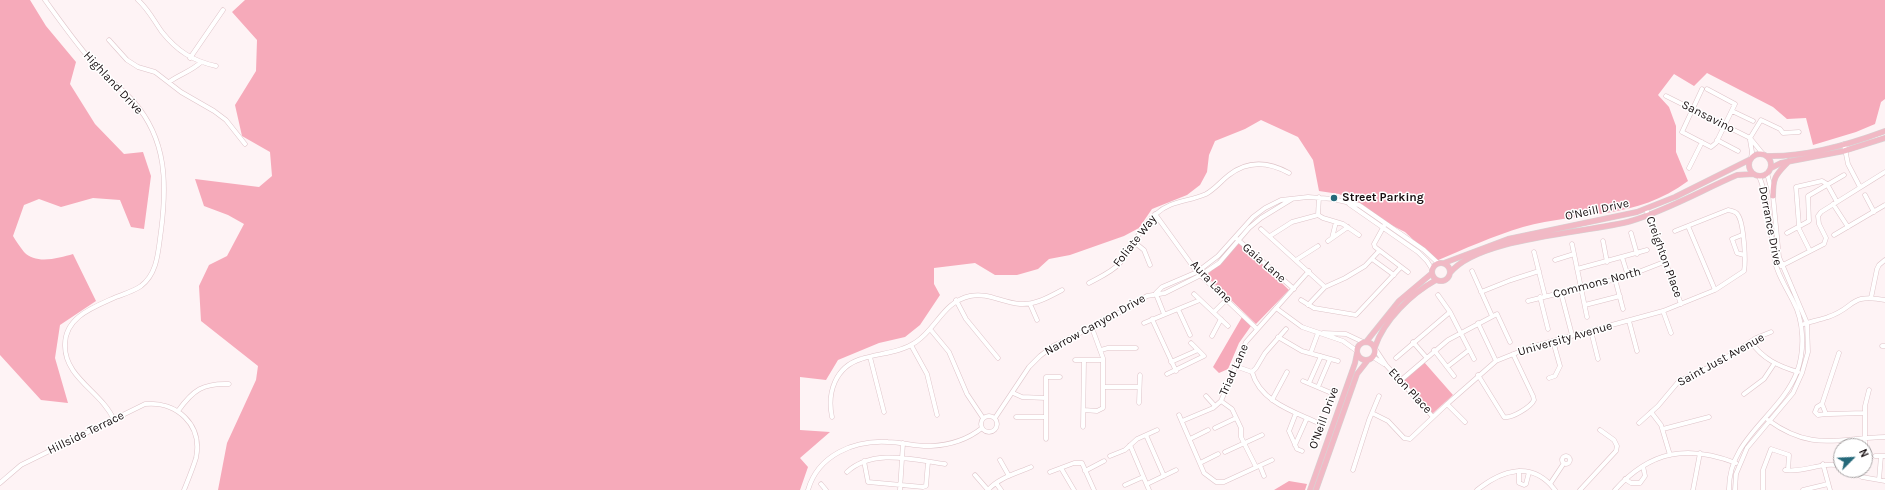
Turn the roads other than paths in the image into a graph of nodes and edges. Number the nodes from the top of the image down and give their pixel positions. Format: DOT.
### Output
graph roads {
  1 [pos="45,0"];
  2 [pos="138,0"];
  3 [pos="223,10"];
  4 [pos="109,40"];
  5 [pos="190,58"];
  6 [pos="201,62"];
  7 [pos="216,66"];
  8 [pos="169,82"];
  9 [pos="1666,96"];
  10 [pos="1693,109"];
  11 [pos="1732,111"];
  12 [pos="1753,121"];
  13 [pos="1725,126"];
  14 [pos="1885,131"];
  15 [pos="1799,132"];
  16 [pos="1750,138"];
  17 [pos="1885,138"];
  18 [pos="1717,140"];
  19 [pos="1702,142"];
  20 [pos="245,144"];
  21 [pos="1844,144"];
  22 [pos="1738,151"];
  23 [pos="1844,151"];
  24 [pos="1765,155"];
  25 [pos="1750,159"];
  26 [pos="1789,161"];
  27 [pos="1689,168"];
  28 [pos="1771,168"];
  29 [pos="1885,172"];
  30 [pos="1289,173"];
  31 [pos="1768,173"];
  32 [pos="1753,174"];
  33 [pos="1844,175"];
  34 [pos="1759,176"];
  35 [pos="1827,184"];
  36 [pos="1860,187"];
  37 [pos="1865,195"];
  38 [pos="1773,196"];
  39 [pos="1319,197"];
  40 [pos="1835,203"];
  41 [pos="1885,205"];
  42 [pos="1646,209"];
  43 [pos="1874,212"];
  44 [pos="1155,214"];
  45 [pos="1318,215"];
  46 [pos="1648,215"];
  47 [pos="1336,222"];
  48 [pos="1384,226"];
  49 [pos="1688,226"];
  50 [pos="1798,226"];
  51 [pos="1348,227"];
  52 [pos="1848,227"];
  53 [pos="1262,229"];
  54 [pos="1675,231"];
  55 [pos="1787,232"];
  56 [pos="1631,233"];
  57 [pos="1359,235"];
  58 [pos="1742,235"];
  59 [pos="1834,235"];
  60 [pos="1270,236"];
  61 [pos="1332,238"];
  62 [pos="1237,239"];
  63 [pos="1328,241"];
  64 [pos="1603,241"];
  65 [pos="1134,242"];
  66 [pos="1572,244"];
  67 [pos="1318,246"];
  68 [pos="1647,250"];
  69 [pos="1379,251"];
  70 [pos="1810,251"];
  71 [pos="1534,252"];
  72 [pos="1574,254"];
  73 [pos="1637,254"];
  74 [pos="1744,255"];
  75 [pos="1622,257"];
  76 [pos="1372,259"];
  77 [pos="1296,260"];
  78 [pos="1555,260"];
  79 [pos="1885,260"];
  80 [pos="1607,262"];
  81 [pos="1664,262"];
  82 [pos="1441,263"];
  83 [pos="1150,266"];
  84 [pos="1401,267"];
  85 [pos="1780,267"];
  86 [pos="1577,269"];
  87 [pos="1309,271"];
  88 [pos="1472,271"];
  89 [pos="1538,271"];
  90 [pos="1198,272"];
  91 [pos="1408,272"];
  92 [pos="1432,272"];
  93 [pos="1450,273"];
  94 [pos="1201,275"];
  95 [pos="1394,275"];
  96 [pos="1628,276"];
  97 [pos="1615,279"];
  98 [pos="1436,280"];
  99 [pos="1089,282"];
  100 [pos="1325,287"];
  101 [pos="1580,288"];
  102 [pos="1294,289"];
  103 [pos="1062,290"];
  104 [pos="1715,290"];
  105 [pos="1481,292"];
  106 [pos="1561,293"];
  107 [pos="1156,294"];
  108 [pos="1194,294"];
  109 [pos="1438,294"];
  110 [pos="1620,296"];
  111 [pos="1543,297"];
  112 [pos="1871,298"];
  113 [pos="1227,299"];
  114 [pos="956,300"];
  115 [pos="1200,300"];
  116 [pos="1301,300"];
  117 [pos="1885,300"];
  118 [pos="1528,301"];
  119 [pos="1030,304"];
  120 [pos="1681,304"];
  121 [pos="1308,305"];
  122 [pos="1584,305"];
  123 [pos="1276,308"];
  124 [pos="1178,309"];
  125 [pos="1623,309"];
  126 [pos="1663,311"];
  127 [pos="1214,312"];
  128 [pos="1450,312"];
  129 [pos="1164,314"];
  130 [pos="1492,316"];
  131 [pos="1587,317"];
  132 [pos="1152,319"];
  133 [pos="1221,319"];
  134 [pos="1037,320"];
  135 [pos="1629,322"];
  136 [pos="1144,323"];
  137 [pos="1478,323"];
  138 [pos="1804,324"];
  139 [pos="1228,326"];
  140 [pos="1092,328"];
  141 [pos="1256,328"];
  142 [pos="930,329"];
  143 [pos="1286,329"];
  144 [pos="1548,329"];
  145 [pos="1591,331"];
  146 [pos="1461,332"];
  147 [pos="1770,332"];
  148 [pos="1319,333"];
  149 [pos="1671,333"];
  150 [pos="1190,335"];
  151 [pos="1572,335"];
  152 [pos="1212,336"];
  153 [pos="1278,337"];
  154 [pos="1553,341"];
  155 [pos="1364,342"];
  156 [pos="1414,342"];
  157 [pos="1510,342"];
  158 [pos="1751,342"];
  159 [pos="1191,343"];
  160 [pos="911,345"];
  161 [pos="1136,348"];
  162 [pos="1375,349"];
  163 [pos="1101,350"];
  164 [pos="1198,350"];
  165 [pos="1434,350"];
  166 [pos="1469,350"];
  167 [pos="1637,351"];
  168 [pos="1311,352"];
  169 [pos="1357,352"];
  170 [pos="1839,353"];
  171 [pos="1513,354"];
  172 [pos="1321,356"];
  173 [pos="870,357"];
  174 [pos="1426,357"];
  175 [pos="998,358"];
  176 [pos="1396,358"];
  177 [pos="1474,358"];
  178 [pos="1330,359"];
  179 [pos="1370,359"];
  180 [pos="1598,359"];
  181 [pos="1075,360"];
  182 [pos="1084,360"];
  183 [pos="1103,360"];
  184 [pos="1338,361"];
  185 [pos="1171,362"];
  186 [pos="1496,362"];
  187 [pos="1774,364"];
  188 [pos="1386,365"];
  189 [pos="1236,366"];
  190 [pos="1447,367"];
  191 [pos="1176,371"];
  192 [pos="1252,372"];
  193 [pos="1287,372"];
  194 [pos="1797,372"];
  195 [pos="1802,373"];
  196 [pos="1168,374"];
  197 [pos="1140,375"];
  198 [pos="1478,375"];
  199 [pos="1454,376"];
  200 [pos="1060,377"];
  201 [pos="1549,378"];
  202 [pos="1303,381"];
  203 [pos="1400,381"];
  204 [pos="1309,383"];
  205 [pos="229,384"];
  206 [pos="1103,387"];
  207 [pos="1139,387"];
  208 [pos="1318,387"];
  209 [pos="1869,390"];
  210 [pos="1329,392"];
  211 [pos="1013,393"];
  212 [pos="1744,394"];
  213 [pos="1206,396"];
  214 [pos="1379,396"];
  215 [pos="1046,398"];
  216 [pos="1272,400"];
  217 [pos="1220,401"];
  218 [pos="1139,403"];
  219 [pos="1447,404"];
  220 [pos="1822,404"];
  221 [pos="1215,406"];
  222 [pos="1084,410"];
  223 [pos="178,411"];
  224 [pos="884,412"];
  225 [pos="1651,412"];
  226 [pos="1296,413"];
  227 [pos="1372,413"];
  228 [pos="1864,413"];
  229 [pos="1826,414"];
  230 [pos="937,415"];
  231 [pos="1179,415"];
  232 [pos="1016,417"];
  233 [pos="1046,417"];
  234 [pos="1433,417"];
  235 [pos="1709,417"];
  236 [pos="1765,417"];
  237 [pos="832,418"];
  238 [pos="983,418"];
  239 [pos="995,418"];
  240 [pos="1236,418"];
  241 [pos="1307,418"];
  242 [pos="114,420"];
  243 [pos="1182,421"];
  244 [pos="1769,421"];
  245 [pos="1316,422"];
  246 [pos="1466,422"];
  247 [pos="1639,423"];
  248 [pos="982,428"];
  249 [pos="1083,428"];
  250 [pos="1215,428"];
  251 [pos="1663,429"];
  252 [pos="1157,430"];
  253 [pos="1208,430"];
  254 [pos="1600,430"];
  255 [pos="1146,435"];
  256 [pos="1262,435"];
  257 [pos="1885,437"];
  258 [pos="1864,438"];
  259 [pos="1873,438"];
  260 [pos="1046,439"];
  261 [pos="1190,439"];
  262 [pos="1833,441"];
  263 [pos="903,443"];
  264 [pos="1244,443"];
  265 [pos="1130,445"];
  266 [pos="1295,445"];
  267 [pos="1302,451"];
  268 [pos="1225,452"];
  269 [pos="1700,453"];
  270 [pos="1218,454"];
  271 [pos="1670,455"];
  272 [pos="1110,456"];
  273 [pos="1875,456"];
  274 [pos="1883,456"];
  275 [pos="902,459"];
  276 [pos="1000,460"];
  277 [pos="1272,460"];
  278 [pos="864,461"];
  279 [pos="1104,461"];
  280 [pos="928,462"];
  281 [pos="1733,462"];
  282 [pos="1200,463"];
  283 [pos="1564,463"];
  284 [pos="945,464"];
  285 [pos="1740,464"];
  286 [pos="1823,464"];
  287 [pos="1833,465"];
  288 [pos="1643,466"];
  289 [pos="1031,467"];
  290 [pos="1258,467"];
  291 [pos="1061,468"];
  292 [pos="1176,470"];
  293 [pos="1353,470"];
  294 [pos="1086,471"];
  295 [pos="1519,471"];
  296 [pos="847,472"];
  297 [pos="1050,472"];
  298 [pos="1529,472"];
  299 [pos="975,475"];
  300 [pos="1010,476"];
  301 [pos="1144,476"];
  302 [pos="1164,476"];
  303 [pos="1264,476"];
  304 [pos="1867,478"];
  305 [pos="1625,479"];
  306 [pos="1879,480"];
  307 [pos="1885,481"];
  308 [pos="0,483"];
  309 [pos="996,483"];
  310 [pos="821,484"];
  311 [pos="1147,484"];
  312 [pos="1550,484"];
  313 [pos="1828,484"];
  314 [pos="1125,485"];
  315 [pos="900,488"];
  316 [pos="1149,489"];
  317 [pos="184,490"];
  318 [pos="808,490"];
  319 [pos="826,490"];
  320 [pos="988,490"];
  321 [pos="1001,490"];
  322 [pos="1074,490"];
  323 [pos="1094,490"];
  324 [pos="1310,490"];
  325 [pos="1316,490"];
  326 [pos="1477,490"];
  327 [pos="1555,490"];
  328 [pos="1580,490"];
  329 [pos="1615,490"];
  330 [pos="1693,490"];
  331 [pos="1729,490"];
  332 [pos="1735,490"];
  333 [pos="1763,490"];
  334 [pos="1803,490"];
  335 [pos="1830,490"];
  1 -- 242 [label="street, Highland Drive"];
  2 -- 5 [label="street"];
  3 -- 5 [label="street"];
  4 -- 8 [label="street"];
  5 -- 6 [label="street"];
  6 -- 7 [label="street"];
  6 -- 8 [label="street"];
  8 -- 20 [label="street"];
  9 -- 10 [label="street, Sansavino"];
  10 -- 11 [label="street"];
  10 -- 13 [label="street, Sansavino"];
  10 -- 19 [label="street"];
  11 -- 12 [label="street"];
  11 -- 13 [label="street"];
  13 -- 16 [label="street, Sansavino"];
  13 -- 18 [label="street"];
  14 -- 21 [label="main road, O'Neill Drive"];
  15 -- 16 [label="street"];
  16 -- 24 [label="street"];
  16 -- 25 [label="street"];
  17 -- 23 [label="main road"];
  18 -- 19 [label="street"];
  18 -- 22 [label="street"];
  19 -- 27 [label="street"];
  21 -- 23 [label="street"];
  21 -- 24 [label="main road, O'Neill Drive"];
  23 -- 26 [label="main road"];
  23 -- 36 [label="street"];
  24 -- 25 [label="main road, O'Neill Drive"];
  24 -- 28 [label="main road"];
  25 -- 32 [label="main road"];
  25 -- 42 [label="main road, O'Neill Drive"];
  26 -- 28 [label="main road"];
  26 -- 38 [label="main road"];
  28 -- 31 [label="main road"];
  29 -- 36 [label="street"];
  30 -- 44 [label="street, Foliate Way"];
  31 -- 34 [label="main road"];
  31 -- 38 [label="street, Dorrance Drive"];
  32 -- 34 [label="main road, O'Neill Drive"];
  32 -- 46 [label="main road, O'Neill Drive"];
  33 -- 35 [label="street"];
  34 -- 85 [label="street, Dorrance Drive"];
  35 -- 40 [label="street"];
  35 -- 50 [label="street"];
  35 -- 50 [label="street"];
  36 -- 40 [label="street"];
  37 -- 43 [label="street"];
  38 -- 85 [label="street, Dorrance Drive"];
  39 -- 45 [label="street"];
  39 -- 48 [label="street, Narrow Canyon Drive"];
  39 -- 62 [label="street, Narrow Canyon Drive"];
  40 -- 52 [label="street"];
  40 -- 70 [label="street"];
  41 -- 43 [label="street"];
  42 -- 46 [label="street, Creighton Place"];
  42 -- 82 [label="main road, O'Neill Drive"];
  43 -- 52 [label="street"];
  44 -- 65 [label="street, Foliate Way"];
  44 -- 90 [label="street, Aura Lane"];
  45 -- 47 [label="street"];
  45 -- 60 [label="street"];
  46 -- 81 [label="street, Creighton Place"];
  46 -- 93 [label="main road, O'Neill Drive"];
  47 -- 51 [label="street"];
  47 -- 61 [label="street"];
  48 -- 69 [label="street"];
  48 -- 82 [label="street, Narrow Canyon Drive"];
  48 -- 92 [label="street, Narrow Canyon Drive"];
  49 -- 54 [label="street"];
  49 -- 58 [label="street"];
  49 -- 104 [label="street"];
  50 -- 55 [label="street"];
  50 -- 70 [label="street"];
  51 -- 57 [label="street"];
  51 -- 61 [label="street"];
  52 -- 59 [label="street"];
  53 -- 60 [label="street"];
  56 -- 73 [label="street"];
  58 -- 74 [label="street"];
  58 -- 74 [label="street"];
  60 -- 77 [label="street"];
  61 -- 63 [label="street"];
  62 -- 90 [label="street, Narrow Canyon Drive"];
  62 -- 94 [label="street, Narrow Canyon Drive"];
  62 -- 102 [label="street, Gaia Lane"];
  64 -- 80 [label="street"];
  65 -- 83 [label="street"];
  65 -- 99 [label="street, Foliate Way"];
  66 -- 72 [label="street"];
  67 -- 77 [label="street"];
  68 -- 73 [label="street"];
  69 -- 76 [label="street"];
  69 -- 84 [label="street"];
  70 -- 85 [label="street"];
  71 -- 89 [label="street"];
  72 -- 78 [label="street"];
  72 -- 86 [label="street"];
  73 -- 75 [label="street"];
  74 -- 104 [label="street, University Avenue"];
  75 -- 80 [label="street"];
  75 -- 96 [label="street"];
  76 -- 95 [label="street"];
  76 -- 100 [label="street"];
  77 -- 87 [label="street"];
  79 -- 112 [label="street"];
  80 -- 86 [label="street"];
  81 -- 96 [label="street, Commons North"];
  81 -- 120 [label="street, Creighton Place"];
  82 -- 92 [label="main road, O'Neill Drive"];
  82 -- 93 [label="main road"];
  84 -- 91 [label="street"];
  84 -- 95 [label="street"];
  85 -- 138 [label="street, Dorrance Drive"];
  85 -- 138 [label="street, Dorrance Drive"];
  86 -- 101 [label="street"];
  87 -- 100 [label="street"];
  87 -- 102 [label="street, Triad Lane"];
  88 -- 105 [label="street"];
  89 -- 105 [label="street"];
  89 -- 111 [label="street"];
  90 -- 94 [label="street, Aura Lane"];
  90 -- 107 [label="street, Narrow Canyon Drive"];
  92 -- 98 [label="main road"];
  92 -- 155 [label="main road, O'Neill Drive"];
  93 -- 98 [label="main road, O'Neill Drive"];
  94 -- 107 [label="street, Narrow Canyon Drive"];
  94 -- 113 [label="street, Aura Lane"];
  95 -- 121 [label="street"];
  96 -- 97 [label="street, Commons North"];
  97 -- 101 [label="street, Commons North"];
  97 -- 110 [label="street"];
  98 -- 162 [label="main road, O'Neill Drive"];
  100 -- 121 [label="street"];
  101 -- 106 [label="street, Commons North"];
  101 -- 122 [label="street"];
  102 -- 123 [label="street, Triad Lane"];
  103 -- 119 [label="street"];
  104 -- 120 [label="street, University Avenue"];
  105 -- 130 [label="street"];
  106 -- 111 [label="street, Commons North"];
  106 -- 151 [label="street"];
  107 -- 129 [label="street"];
  107 -- 140 [label="street, Narrow Canyon Drive"];
  108 -- 115 [label="street"];
  109 -- 128 [label="street"];
  110 -- 122 [label="street"];
  110 -- 125 [label="street"];
  111 -- 118 [label="street, Commons North"];
  111 -- 144 [label="street"];
  112 -- 117 [label="street"];
  112 -- 138 [label="street"];
  113 -- 127 [label="street"];
  113 -- 141 [label="street, Aura Lane"];
  114 -- 119 [label="street"];
  114 -- 142 [label="street"];
  114 -- 175 [label="street"];
  115 -- 124 [label="street"];
  115 -- 127 [label="street"];
  116 -- 121 [label="street"];
  119 -- 134 [label="street"];
  120 -- 126 [label="street, University Avenue"];
  122 -- 131 [label="street"];
  123 -- 141 [label="street, Triad Lane"];
  123 -- 148 [label="street"];
  124 -- 129 [label="street"];
  124 -- 150 [label="street"];
  126 -- 135 [label="street, University Avenue"];
  126 -- 149 [label="street"];
  127 -- 133 [label="street"];
  128 -- 146 [label="street"];
  128 -- 156 [label="street"];
  129 -- 132 [label="street"];
  130 -- 137 [label="street"];
  130 -- 157 [label="street"];
  132 -- 136 [label="street"];
  132 -- 185 [label="street"];
  133 -- 139 [label="street"];
  133 -- 152 [label="street"];
  135 -- 145 [label="street, University Avenue"];
  135 -- 167 [label="street"];
  137 -- 146 [label="street"];
  137 -- 186 [label="street"];
  138 -- 194 [label="street, Dorrance Drive"];
  138 -- 195 [label="street, Dorrance Drive"];
  140 -- 163 [label="street"];
  140 -- 211 [label="street, Narrow Canyon Drive"];
  141 -- 189 [label="street, Triad Lane"];
  142 -- 160 [label="street"];
  142 -- 238 [label="street"];
  143 -- 153 [label="street"];
  145 -- 151 [label="street, University Avenue"];
  145 -- 180 [label="street"];
  146 -- 165 [label="street"];
  146 -- 166 [label="street"];
  147 -- 158 [label="street, Saint Just Avenue"];
  148 -- 155 [label="street"];
  148 -- 168 [label="street"];
  148 -- 169 [label="street"];
  151 -- 154 [label="street, University Avenue"];
  153 -- 168 [label="street"];
  153 -- 192 [label="street"];
  154 -- 171 [label="street, University Avenue"];
  154 -- 201 [label="street"];
  155 -- 162 [label="main road"];
  155 -- 169 [label="main road, O'Neill Drive"];
  156 -- 174 [label="street"];
  156 -- 176 [label="street"];
  158 -- 187 [label="street"];
  158 -- 225 [label="street, Saint Just Avenue"];
  159 -- 164 [label="street"];
  160 -- 173 [label="street"];
  160 -- 230 [label="street"];
  161 -- 163 [label="street"];
  162 -- 179 [label="main road, O'Neill Drive"];
  162 -- 188 [label="street, Eton Place"];
  163 -- 183 [label="street"];
  164 -- 185 [label="street"];
  164 -- 191 [label="street"];
  165 -- 174 [label="street"];
  165 -- 190 [label="street"];
  166 -- 177 [label="street"];
  166 -- 190 [label="street"];
  168 -- 172 [label="street"];
  169 -- 179 [label="main road"];
  169 -- 324 [label="main road, O'Neill Drive"];
  170 -- 220 [label="street"];
  171 -- 186 [label="street, University Avenue"];
  171 -- 198 [label="street"];
  172 -- 178 [label="street"];
  172 -- 204 [label="street"];
  173 -- 224 [label="street"];
  173 -- 237 [label="street"];
  174 -- 203 [label="street"];
  178 -- 184 [label="street"];
  178 -- 208 [label="street"];
  179 -- 188 [label="street, Eton Place"];
  179 -- 325 [label="main road, O'Neill Drive"];
  181 -- 182 [label="street"];
  182 -- 183 [label="street"];
  182 -- 222 [label="street"];
  183 -- 206 [label="street"];
  185 -- 191 [label="street"];
  186 -- 198 [label="street, University Avenue"];
  187 -- 194 [label="street"];
  187 -- 212 [label="street"];
  188 -- 203 [label="street, Eton Place"];
  189 -- 192 [label="street"];
  189 -- 217 [label="street, Triad Lane"];
  190 -- 199 [label="street"];
  191 -- 196 [label="street"];
  192 -- 216 [label="street"];
  193 -- 216 [label="street"];
  194 -- 195 [label="street"];
  194 -- 236 [label="street, Dorrance Drive"];
  195 -- 244 [label="street, Dorrance Drive"];
  197 -- 207 [label="street"];
  198 -- 219 [label="street, University Avenue"];
  200 -- 215 [label="street"];
  202 -- 204 [label="street"];
  203 -- 234 [label="street, Eton Place"];
  204 -- 208 [label="street"];
  205 -- 223 [label="street"];
  206 -- 207 [label="street"];
  206 -- 222 [label="street"];
  207 -- 218 [label="street"];
  208 -- 210 [label="street"];
  209 -- 228 [label="street"];
  211 -- 215 [label="street"];
  211 -- 239 [label="street, Narrow Canyon Drive"];
  213 -- 221 [label="street"];
  214 -- 227 [label="street"];
  215 -- 233 [label="street"];
  216 -- 226 [label="street"];
  217 -- 221 [label="street, Triad Lane"];
  217 -- 240 [label="street"];
  219 -- 234 [label="street, University Avenue"];
  219 -- 246 [label="street"];
  220 -- 229 [label="street"];
  220 -- 229 [label="street"];
  221 -- 243 [label="street, Triad Lane"];
  222 -- 249 [label="street"];
  223 -- 242 [label="street, Hillside Terrace"];
  223 -- 317 [label="street"];
  225 -- 247 [label="street, Saint Just Avenue"];
  225 -- 251 [label="street"];
  226 -- 241 [label="street"];
  226 -- 266 [label="street"];
  227 -- 234 [label="street, University Avenue"];
  227 -- 293 [label="street"];
  228 -- 229 [label="street"];
  228 -- 258 [label="street"];
  231 -- 243 [label="street"];
  232 -- 233 [label="street"];
  233 -- 260 [label="street"];
  235 -- 251 [label="street"];
  236 -- 244 [label="street"];
  236 -- 281 [label="street, Dorrance Drive"];
  238 -- 239 [label="street"];
  238 -- 248 [label="street"];
  239 -- 248 [label="street, Narrow Canyon Drive"];
  240 -- 250 [label="street"];
  240 -- 264 [label="street"];
  241 -- 245 [label="street"];
  241 -- 266 [label="street"];
  242 -- 308 [label="street, Hillside Terrace"];
  243 -- 261 [label="street"];
  244 -- 262 [label="street"];
  244 -- 285 [label="street, Dorrance Drive"];
  248 -- 263 [label="street, Narrow Canyon Drive"];
  251 -- 271 [label="street"];
  252 -- 255 [label="street"];
  253 -- 261 [label="street"];
  254 -- 328 [label="street"];
  255 -- 265 [label="street"];
  255 -- 302 [label="street"];
  256 -- 264 [label="street"];
  257 -- 259 [label="street"];
  261 -- 282 [label="street"];
  263 -- 275 [label="street"];
  263 -- 318 [label="street, Narrow Canyon Drive"];
  264 -- 268 [label="street"];
  264 -- 290 [label="street"];
  265 -- 272 [label="street"];
  265 -- 301 [label="street"];
  266 -- 267 [label="street"];
  269 -- 271 [label="street"];
  269 -- 281 [label="street"];
  269 -- 330 [label="street"];
  270 -- 282 [label="street"];
  271 -- 288 [label="street"];
  273 -- 274 [label="street"];
  274 -- 306 [label="street"];
  275 -- 278 [label="street"];
  275 -- 280 [label="street"];
  275 -- 315 [label="street"];
  276 -- 300 [label="street"];
  277 -- 290 [label="street"];
  278 -- 296 [label="street"];
  278 -- 315 [label="street"];
  279 -- 294 [label="street"];
  280 -- 284 [label="street"];
  280 -- 315 [label="street"];
  281 -- 285 [label="street"];
  281 -- 331 [label="street, Dorrance Drive"];
  282 -- 290 [label="street"];
  283 -- 312 [label="street"];
  285 -- 332 [label="street, Dorrance Drive"];
  286 -- 287 [label="street"];
  286 -- 313 [label="street"];
  286 -- 333 [label="street"];
  288 -- 305 [label="street"];
  288 -- 305 [label="street"];
  289 -- 300 [label="street"];
  290 -- 303 [label="street"];
  291 -- 294 [label="street"];
  291 -- 297 [label="street"];
  291 -- 322 [label="street"];
  292 -- 302 [label="street"];
  294 -- 323 [label="street"];
  295 -- 298 [label="street"];
  295 -- 298 [label="street"];
  295 -- 326 [label="street"];
  298 -- 312 [label="street"];
  299 -- 320 [label="street"];
  300 -- 309 [label="street"];
  301 -- 311 [label="street"];
  301 -- 314 [label="street"];
  302 -- 311 [label="street"];
  304 -- 306 [label="street"];
  305 -- 329 [label="street"];
  306 -- 307 [label="street"];
  309 -- 320 [label="street"];
  309 -- 321 [label="street"];
  310 -- 319 [label="street"];
  311 -- 316 [label="street"];
  312 -- 327 [label="street"];
  313 -- 334 [label="street"];
  313 -- 335 [label="street"];
}
